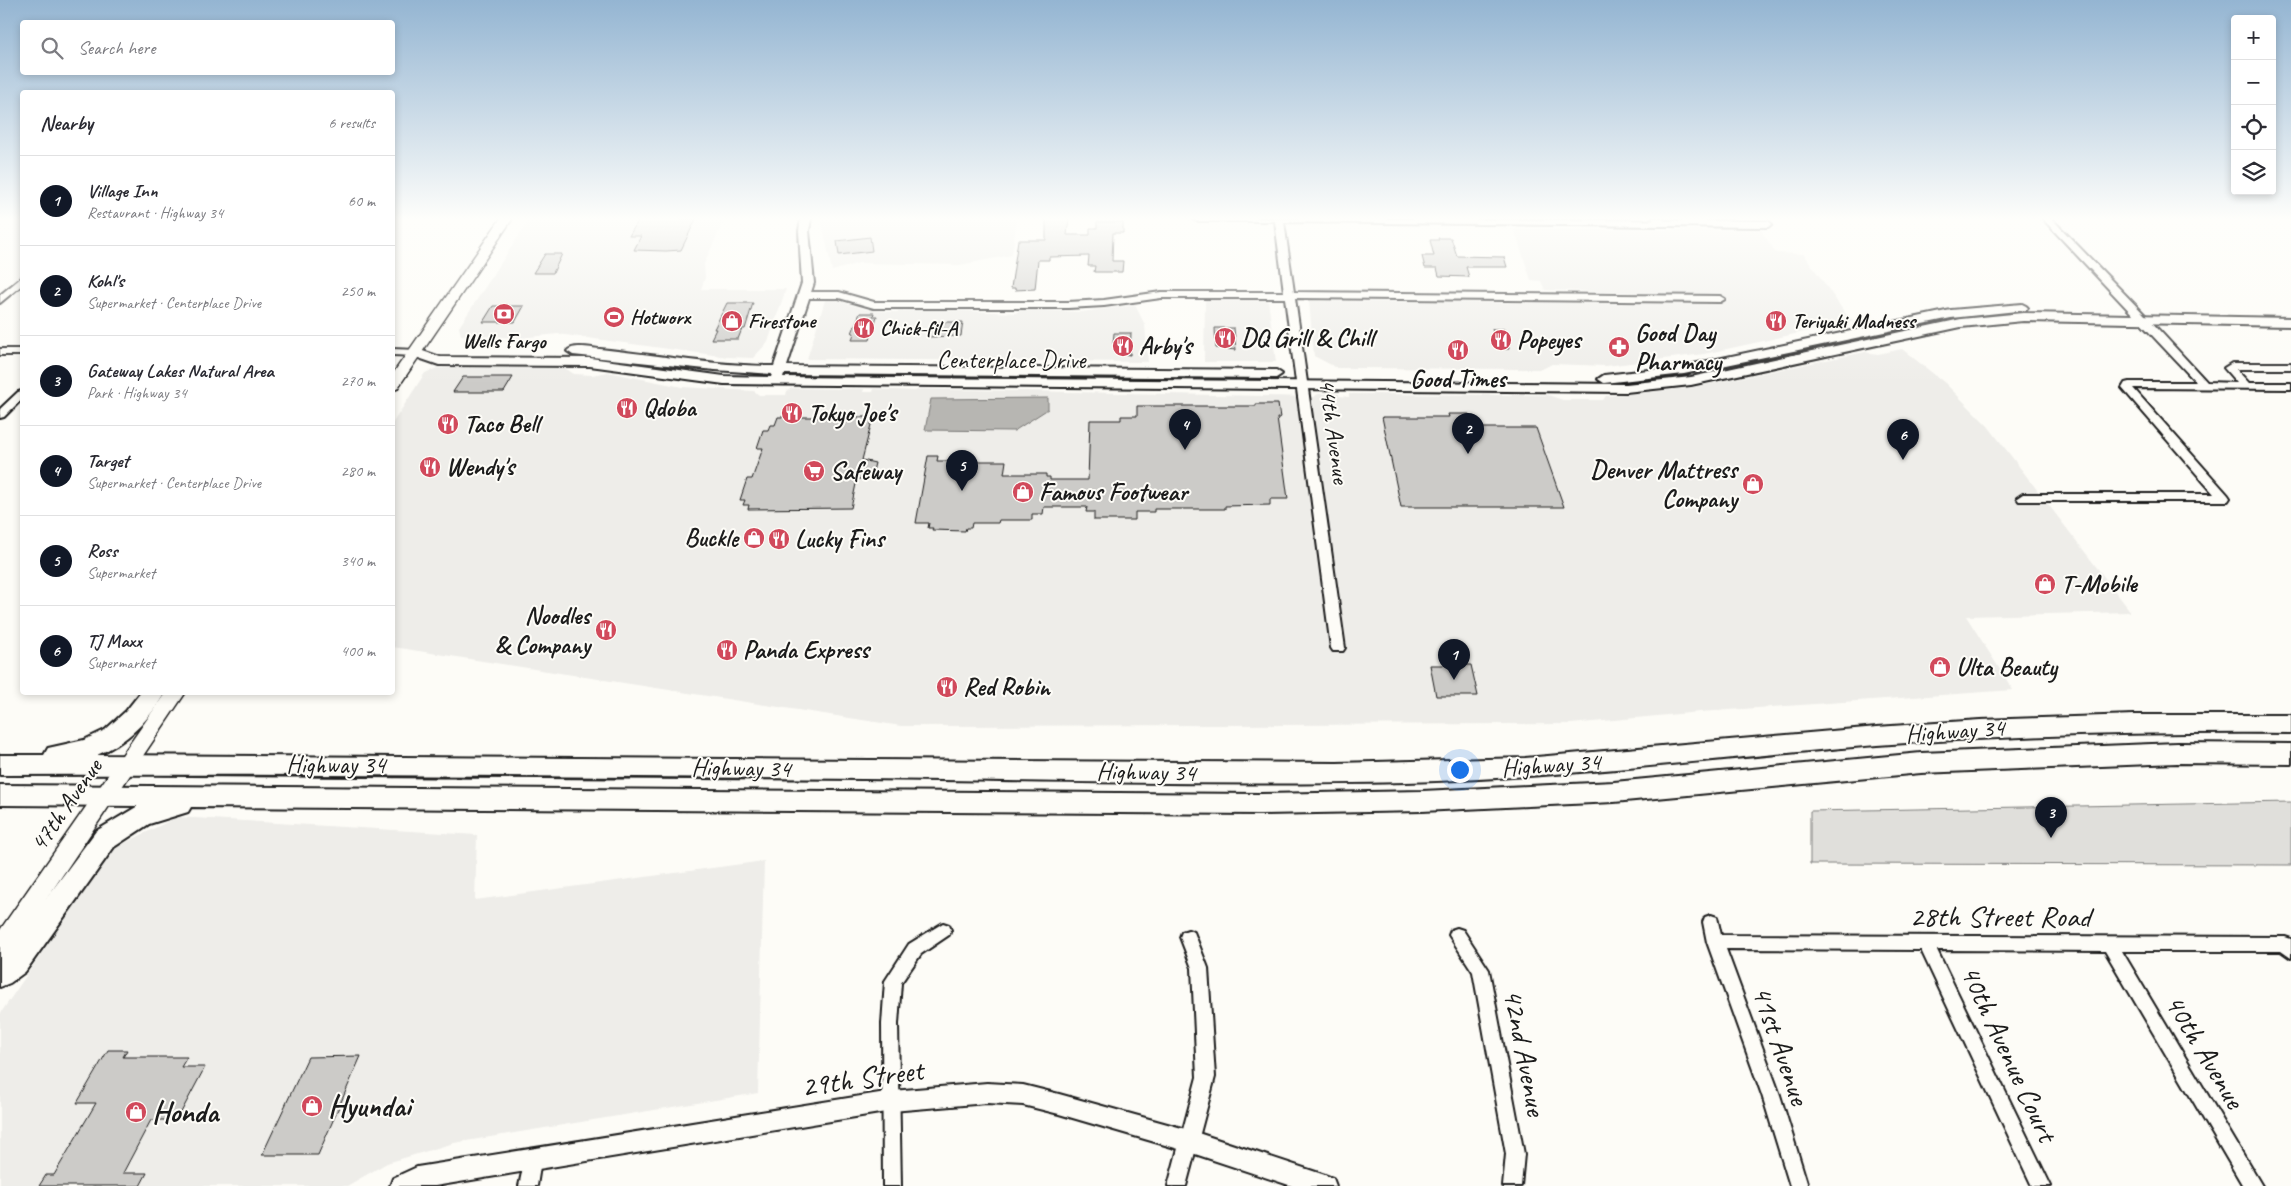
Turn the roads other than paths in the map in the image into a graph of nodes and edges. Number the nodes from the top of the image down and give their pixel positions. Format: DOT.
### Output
graph roads {
  1 [pos="470,273"];
  2 [pos="808,273"];
  3 [pos="1286,273"];
  4 [pos="2100,273"];
  5 [pos="20,282"];
  6 [pos="1289,294"];
  7 [pos="806,295"];
  8 [pos="1720,299"];
  9 [pos="0,300"];
  10 [pos="2140,314"];
  11 [pos="2291,314"];
  12 [pos="2291,322"];
  13 [pos="0,352"];
  14 [pos="20,352"];
  15 [pos="395,352"];
  16 [pos="417,353"];
  17 [pos="2291,366"];
  18 [pos="778,376"];
  19 [pos="1301,380"];
  20 [pos="395,382"];
  21 [pos="2204,386"];
  22 [pos="2246,386"];
  23 [pos="2291,386"];
  24 [pos="20,396"];
  25 [pos="0,415"];
  26 [pos="2023,498"];
  27 [pos="1338,648"];
  28 [pos="152,695"];
  29 [pos="175,695"];
  30 [pos="2291,724"];
  31 [pos="1761,747"];
  32 [pos="2291,754"];
  33 [pos="0,758"];
  34 [pos="0,765"];
  35 [pos="128,765"];
  36 [pos="1778,777"];
  37 [pos="106,795"];
  38 [pos="0,796"];
  39 [pos="318,797"];
  40 [pos="1711,922"];
  41 [pos="943,930"];
  42 [pos="1457,935"];
  43 [pos="1188,937"];
  44 [pos="1715,942"];
  45 [pos="2110,943"];
  46 [pos="1926,944"];
  47 [pos="2288,948"];
  48 [pos="0,949"];
  49 [pos="0,974"];
  50 [pos="892,1101"];
  51 [pos="1189,1141"];
  52 [pos="532,1160"];
  53 [pos="401,1186"];
  54 [pos="528,1186"];
  55 [pos="892,1186"];
  56 [pos="1176,1186"];
  57 [pos="1325,1186"];
  58 [pos="1512,1186"];
  59 [pos="1799,1186"];
  60 [pos="2042,1186"];
  61 [pos="2253,1186"];
  1 -- 16 [label="main road"];
  2 -- 7 [label="street"];
  3 -- 6 [label="street, 44th Avenue"];
  4 -- 10 [label="street"];
  5 -- 9 [label="street"];
  6 -- 7 [label="street"];
  6 -- 8 [label="street"];
  6 -- 19 [label="street, 44th Avenue"];
  7 -- 18 [label="street"];
  10 -- 11 [label="street, Centerplace Drive"];
  10 -- 12 [label="street, Centerplace Drive"];
  10 -- 19 [label="street, Centerplace Drive"];
  10 -- 21 [label="street"];
  13 -- 14 [label="street"];
  15 -- 16 [label="street, Centerplace Drive"];
  16 -- 18 [label="street, Centerplace Drive"];
  16 -- 20 [label="main road"];
  17 -- 22 [label="street"];
  18 -- 19 [label="street, Centerplace Drive"];
  19 -- 27 [label="street, 44th Avenue"];
  21 -- 22 [label="street"];
  21 -- 26 [label="street"];
  22 -- 23 [label="street"];
  24 -- 25 [label="street"];
  28 -- 33 [label="highway"];
  29 -- 35 [label="main road, 47th Avenue"];
  30 -- 31 [label="highway, Highway 34"];
  31 -- 35 [label="highway, Highway 34"];
  31 -- 36 [label="highway"];
  32 -- 36 [label="highway, Highway 34"];
  34 -- 35 [label="highway, Highway 34"];
  35 -- 37 [label="main road, 47th Avenue"];
  36 -- 39 [label="highway, Highway 34"];
  37 -- 38 [label="highway, Highway 34"];
  37 -- 39 [label="highway, Highway 34"];
  37 -- 48 [label="main road, 47th Avenue"];
  39 -- 49 [label="highway"];
  40 -- 44 [label="street, 41st Avenue"];
  41 -- 50 [label="street"];
  42 -- 58 [label="street, 42nd Avenue"];
  43 -- 51 [label="street"];
  44 -- 46 [label="street, 28th Street Road"];
  44 -- 59 [label="street, 41st Avenue"];
  45 -- 46 [label="street, 28th Street Road"];
  45 -- 47 [label="street, 28th Street Road"];
  45 -- 61 [label="street, 40th Avenue"];
  46 -- 60 [label="street, 40th Avenue Court"];
  50 -- 51 [label="street, 29th Street"];
  50 -- 52 [label="street, 29th Street"];
  50 -- 55 [label="street"];
  51 -- 56 [label="street"];
  51 -- 57 [label="street, 29th Street"];
  52 -- 53 [label="street, 29th Street"];
  52 -- 54 [label="street"];
}
